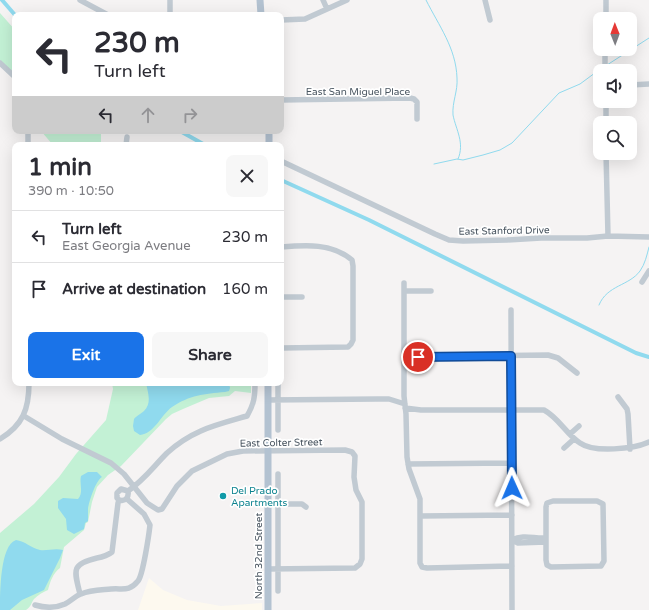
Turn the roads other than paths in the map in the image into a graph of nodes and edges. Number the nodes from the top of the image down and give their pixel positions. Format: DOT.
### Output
graph roads {
  1 [pos="80,0"];
  2 [pos="170,0"];
  3 [pos="260,0"];
  4 [pos="323,0"];
  5 [pos="347,0"];
  6 [pos="486,0"];
  7 [pos="606,0"];
  8 [pos="327,9"];
  9 [pos="102,12"];
  10 [pos="170,12"];
  11 [pos="261,12"];
  12 [pos="606,12"];
  13 [pos="284,20"];
  14 [pos="490,20"];
  15 [pos="0,63"];
  16 [pos="12,74"];
  17 [pos="649,84"];
  18 [pos="637,85"];
  19 [pos="284,100"];
  20 [pos="417,119"];
  21 [pos="127,137"];
  22 [pos="125,142"];
  23 [pos="606,160"];
  24 [pos="284,162"];
  25 [pos="608,236"];
  26 [pos="649,238"];
  27 [pos="284,247"];
  28 [pos="649,271"];
  29 [pos="642,282"];
  30 [pos="404,283"];
  31 [pos="404,291"];
  32 [pos="431,291"];
  33 [pos="284,297"];
  34 [pos="302,297"];
  35 [pos="510,310"];
  36 [pos="284,348"];
  37 [pos="511,356"];
  38 [pos="404,357"];
  39 [pos="577,373"];
  40 [pos="29,386"];
  41 [pos="255,386"];
  42 [pos="268,386"];
  43 [pos="278,386"];
  44 [pos="618,397"];
  45 [pos="268,400"];
  46 [pos="278,400"];
  47 [pos="405,406"];
  48 [pos="512,409"];
  49 [pos="24,416"];
  50 [pos="579,426"];
  51 [pos="278,430"];
  52 [pos="570,434"];
  53 [pos="0,439"];
  54 [pos="574,439"];
  55 [pos="649,442"];
  56 [pos="564,448"];
  57 [pos="630,449"];
  58 [pos="268,451"];
  59 [pos="511,462"];
  60 [pos="408,464"];
  61 [pos="278,474"];
  62 [pos="134,487"];
  63 [pos="128,491"];
  64 [pos="127,499"];
  65 [pos="119,500"];
  66 [pos="278,504"];
  67 [pos="306,507"];
  68 [pos="512,515"];
  69 [pos="421,516"];
  70 [pos="527,536"];
  71 [pos="512,540"];
  72 [pos="546,540"];
  73 [pos="527,542"];
  74 [pos="512,566"];
  75 [pos="268,569"];
  76 [pos="278,569"];
  77 [pos="278,591"];
  78 [pos="80,594"];
  79 [pos="35,605"];
  80 [pos="268,610"];
  81 [pos="512,610"];
  1 -- 9 [label="street"];
  2 -- 10 [label="street"];
  3 -- 11 [label="main road"];
  4 -- 8 [label="street"];
  5 -- 8 [label="street"];
  6 -- 14 [label="street"];
  7 -- 12 [label="street"];
  8 -- 13 [label="street"];
  15 -- 16 [label="street"];
  17 -- 18 [label="street"];
  19 -- 20 [label="street, East San Miguel Place"];
  21 -- 22 [label="street"];
  23 -- 25 [label="street"];
  24 -- 25 [label="street, East Stanford Drive"];
  25 -- 26 [label="street, East Stanford Drive"];
  27 -- 36 [label="street"];
  28 -- 29 [label="street"];
  30 -- 31 [label="street"];
  31 -- 32 [label="street"];
  31 -- 38 [label="street"];
  33 -- 34 [label="street"];
  35 -- 37 [label="street"];
  37 -- 38 [label="street"];
  37 -- 39 [label="street"];
  37 -- 48 [label="street"];
  38 -- 47 [label="street"];
  40 -- 49 [label="street"];
  41 -- 62 [label="street"];
  42 -- 45 [label="main road, North 32nd Street"];
  43 -- 46 [label="street"];
  44 -- 57 [label="street"];
  45 -- 46 [label="street"];
  45 -- 58 [label="main road, North 32nd Street"];
  46 -- 47 [label="street"];
  46 -- 51 [label="street"];
  47 -- 48 [label="street"];
  47 -- 60 [label="street"];
  48 -- 52 [label="street"];
  48 -- 59 [label="street"];
  49 -- 53 [label="street"];
  49 -- 62 [label="street, East Colter Street"];
  50 -- 52 [label="street"];
  52 -- 54 [label="street"];
  54 -- 56 [label="street"];
  54 -- 57 [label="street"];
  55 -- 57 [label="street"];
  58 -- 62 [label="street, East Colter Street"];
  58 -- 75 [label="main road, North 32nd Street"];
  58 -- 76 [label="street, East Colter Street"];
  59 -- 60 [label="street"];
  59 -- 68 [label="street"];
  60 -- 69 [label="street"];
  61 -- 66 [label="street, North 32nd Street"];
  62 -- 63 [label="street"];
  63 -- 64 [label="street"];
  63 -- 65 [label="street"];
  64 -- 65 [label="street"];
  64 -- 78 [label="street"];
  65 -- 78 [label="street"];
  66 -- 67 [label="street"];
  66 -- 76 [label="street, North 32nd Street"];
  68 -- 69 [label="street"];
  68 -- 71 [label="street"];
  69 -- 74 [label="street"];
  70 -- 71 [label="street"];
  70 -- 72 [label="street"];
  70 -- 73 [label="street"];
  71 -- 73 [label="street"];
  71 -- 74 [label="street"];
  72 -- 72 [label="street"];
  72 -- 73 [label="street"];
  74 -- 81 [label="street"];
  75 -- 76 [label="street"];
  75 -- 80 [label="main road, North 32nd Street"];
  76 -- 77 [label="street, North 32nd Street"];
  78 -- 79 [label="street"];
}
